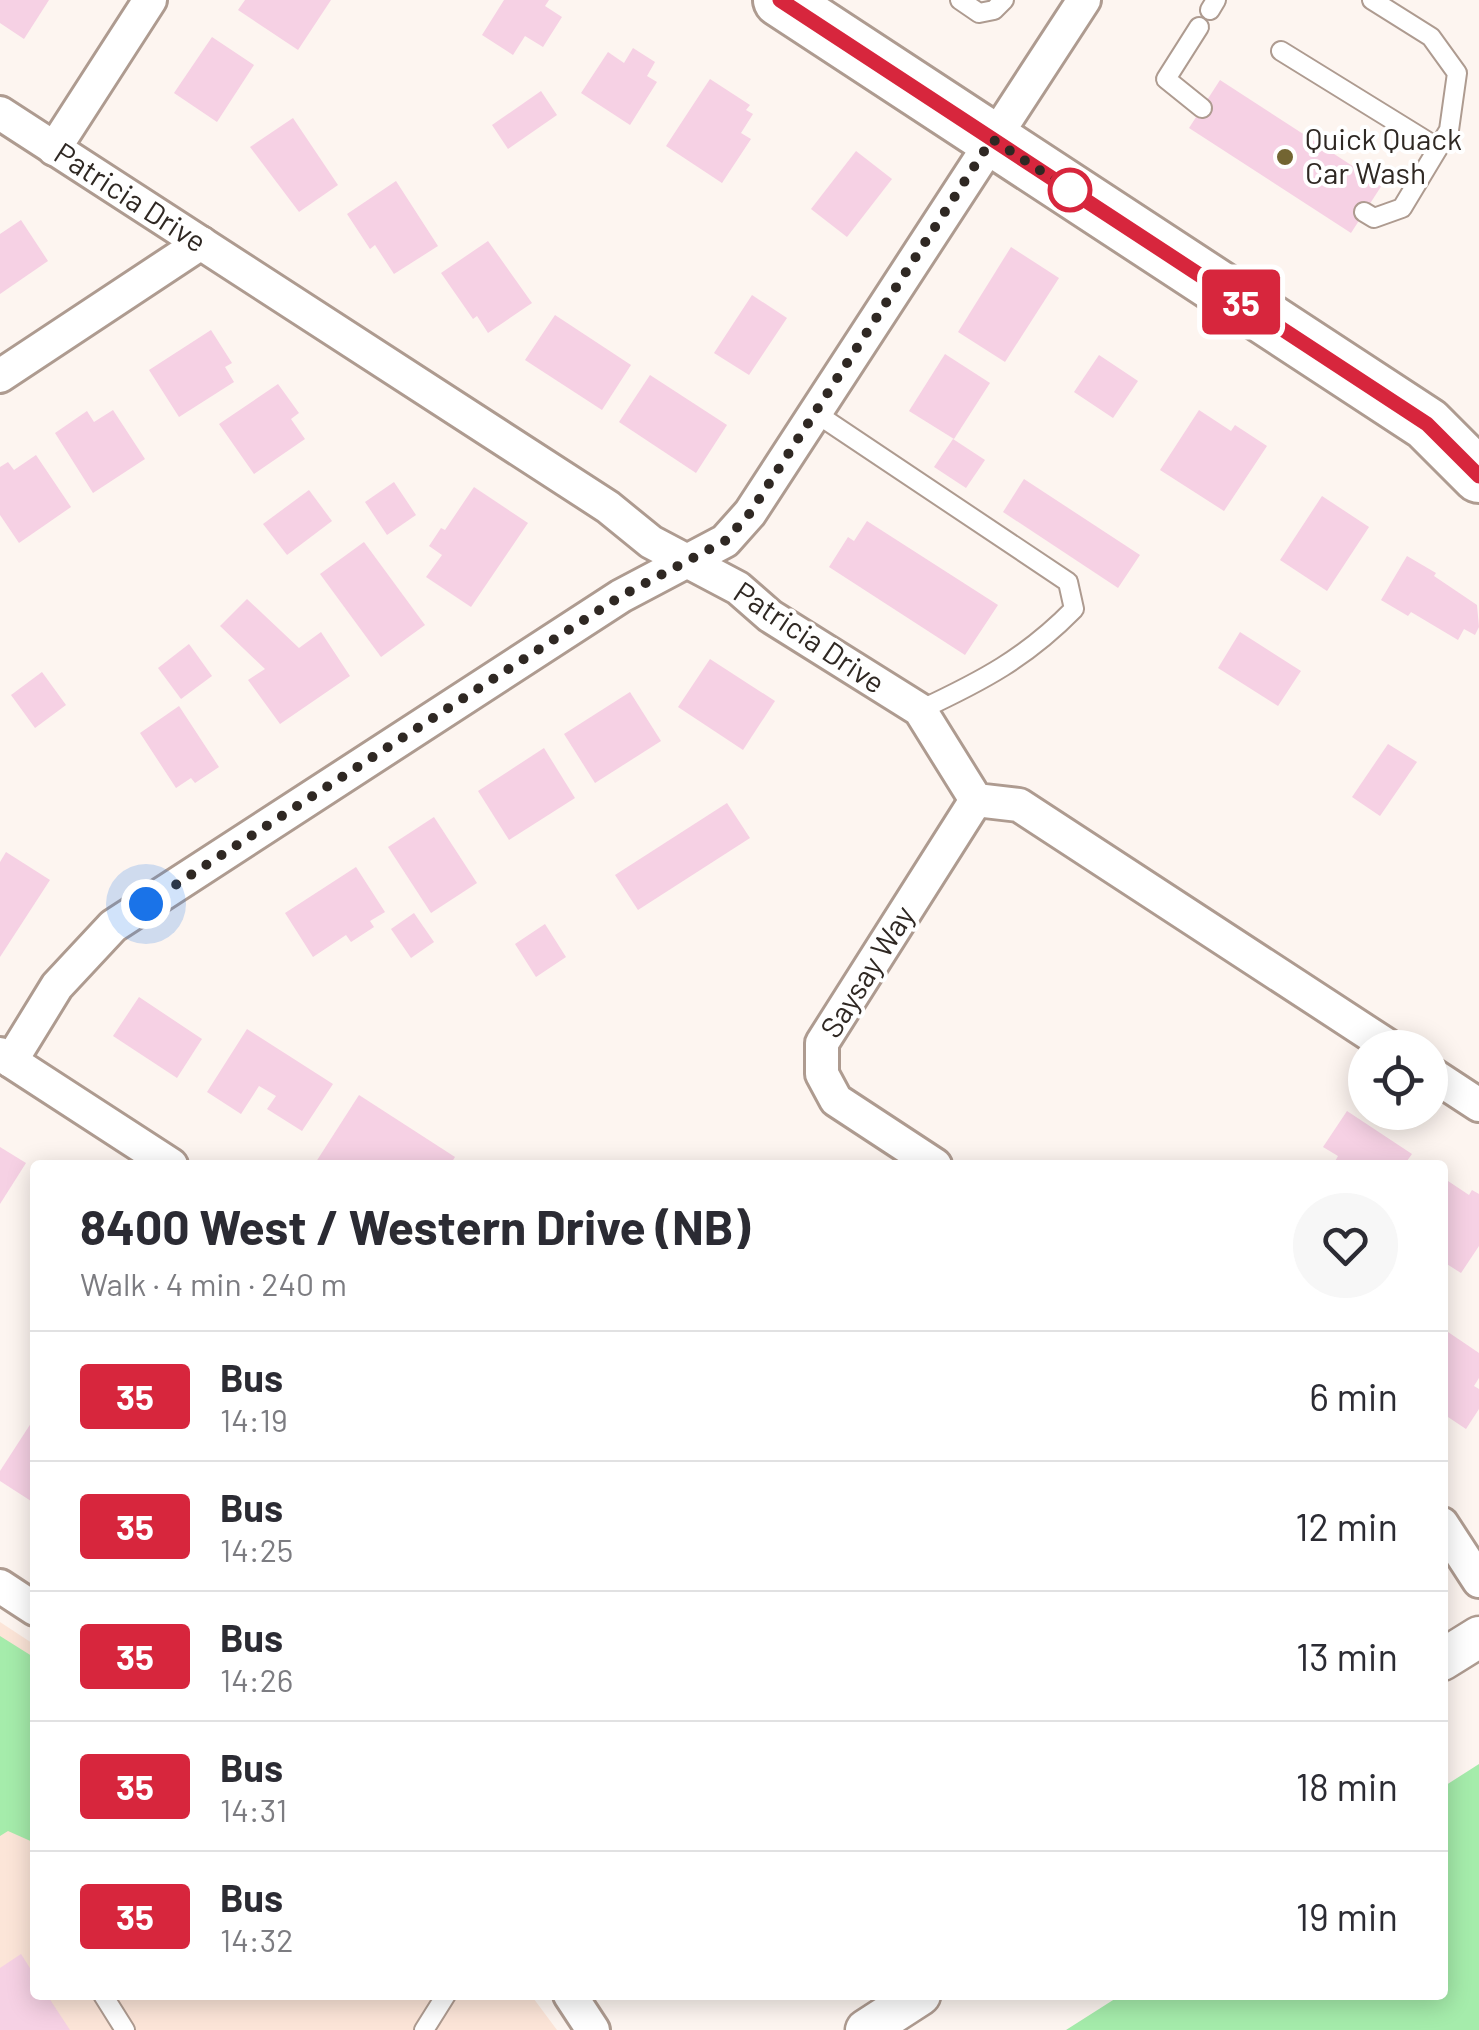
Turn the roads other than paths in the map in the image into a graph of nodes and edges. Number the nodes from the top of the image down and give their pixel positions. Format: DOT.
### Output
graph roads {
  1 [pos="150,0"];
  2 [pos="780,0"];
  3 [pos="960,0"];
  4 [pos="1004,0"];
  5 [pos="1084,0"];
  6 [pos="1372,0"];
  7 [pos="1199,27"];
  8 [pos="1281,51"];
  9 [pos="1202,108"];
  10 [pos="0,113"];
  11 [pos="992,139"];
  12 [pos="1438,148"];
  13 [pos="54,149"];
  14 [pos="1364,212"];
  15 [pos="201,243"];
  16 [pos="0,376"];
  17 [pos="814,412"];
  18 [pos="1427,424"];
  19 [pos="1479,441"];
  20 [pos="1479,476"];
  21 [pos="690,562"];
  22 [pos="920,710"];
  23 [pos="976,800"];
  24 [pos="1363,1030"];
  25 [pos="6,1057"];
  26 [pos="1448,1085"];
  27 [pos="1479,1105"];
  28 [pos="163,1160"];
  29 [pos="926,1160"];
  30 [pos="1448,1533"];
  31 [pos="1479,1581"];
  32 [pos="0,1586"];
  33 [pos="30,1605"];
  34 [pos="1479,1638"];
  35 [pos="1448,1656"];
  36 [pos="107,2000"];
  37 [pos="443,2000"];
  38 [pos="573,2000"];
  39 [pos="912,2000"];
  40 [pos="126,2030"];
  41 [pos="424,2030"];
  42 [pos="594,2030"];
  43 [pos="866,2030"];
  1 -- 13 [label="street"];
  2 -- 11 [label="main road"];
  3 -- 4 [label="lane"];
  5 -- 11 [label="street"];
  6 -- 12 [label="lane"];
  7 -- 9 [label="lane"];
  8 -- 12 [label="lane"];
  10 -- 13 [label="street, Patricia Drive"];
  11 -- 17 [label="street"];
  11 -- 18 [label="main road"];
  12 -- 14 [label="lane"];
  13 -- 15 [label="street, Patricia Drive"];
  15 -- 16 [label="street"];
  15 -- 21 [label="street, Patricia Drive"];
  17 -- 21 [label="street"];
  17 -- 22 [label="lane"];
  18 -- 19 [label="main road"];
  18 -- 20 [label="main road"];
  21 -- 22 [label="street, Patricia Drive"];
  21 -- 25 [label="street"];
  22 -- 23 [label="street, Patricia Drive"];
  23 -- 24 [label="street"];
  23 -- 29 [label="street, Saysay Way"];
  25 -- 28 [label="street"];
  26 -- 27 [label="street"];
  30 -- 31 [label="street"];
  32 -- 33 [label="street"];
  34 -- 35 [label="street"];
  36 -- 40 [label="lane"];
  37 -- 41 [label="lane"];
  38 -- 42 [label="street"];
  39 -- 43 [label="street"];
}
